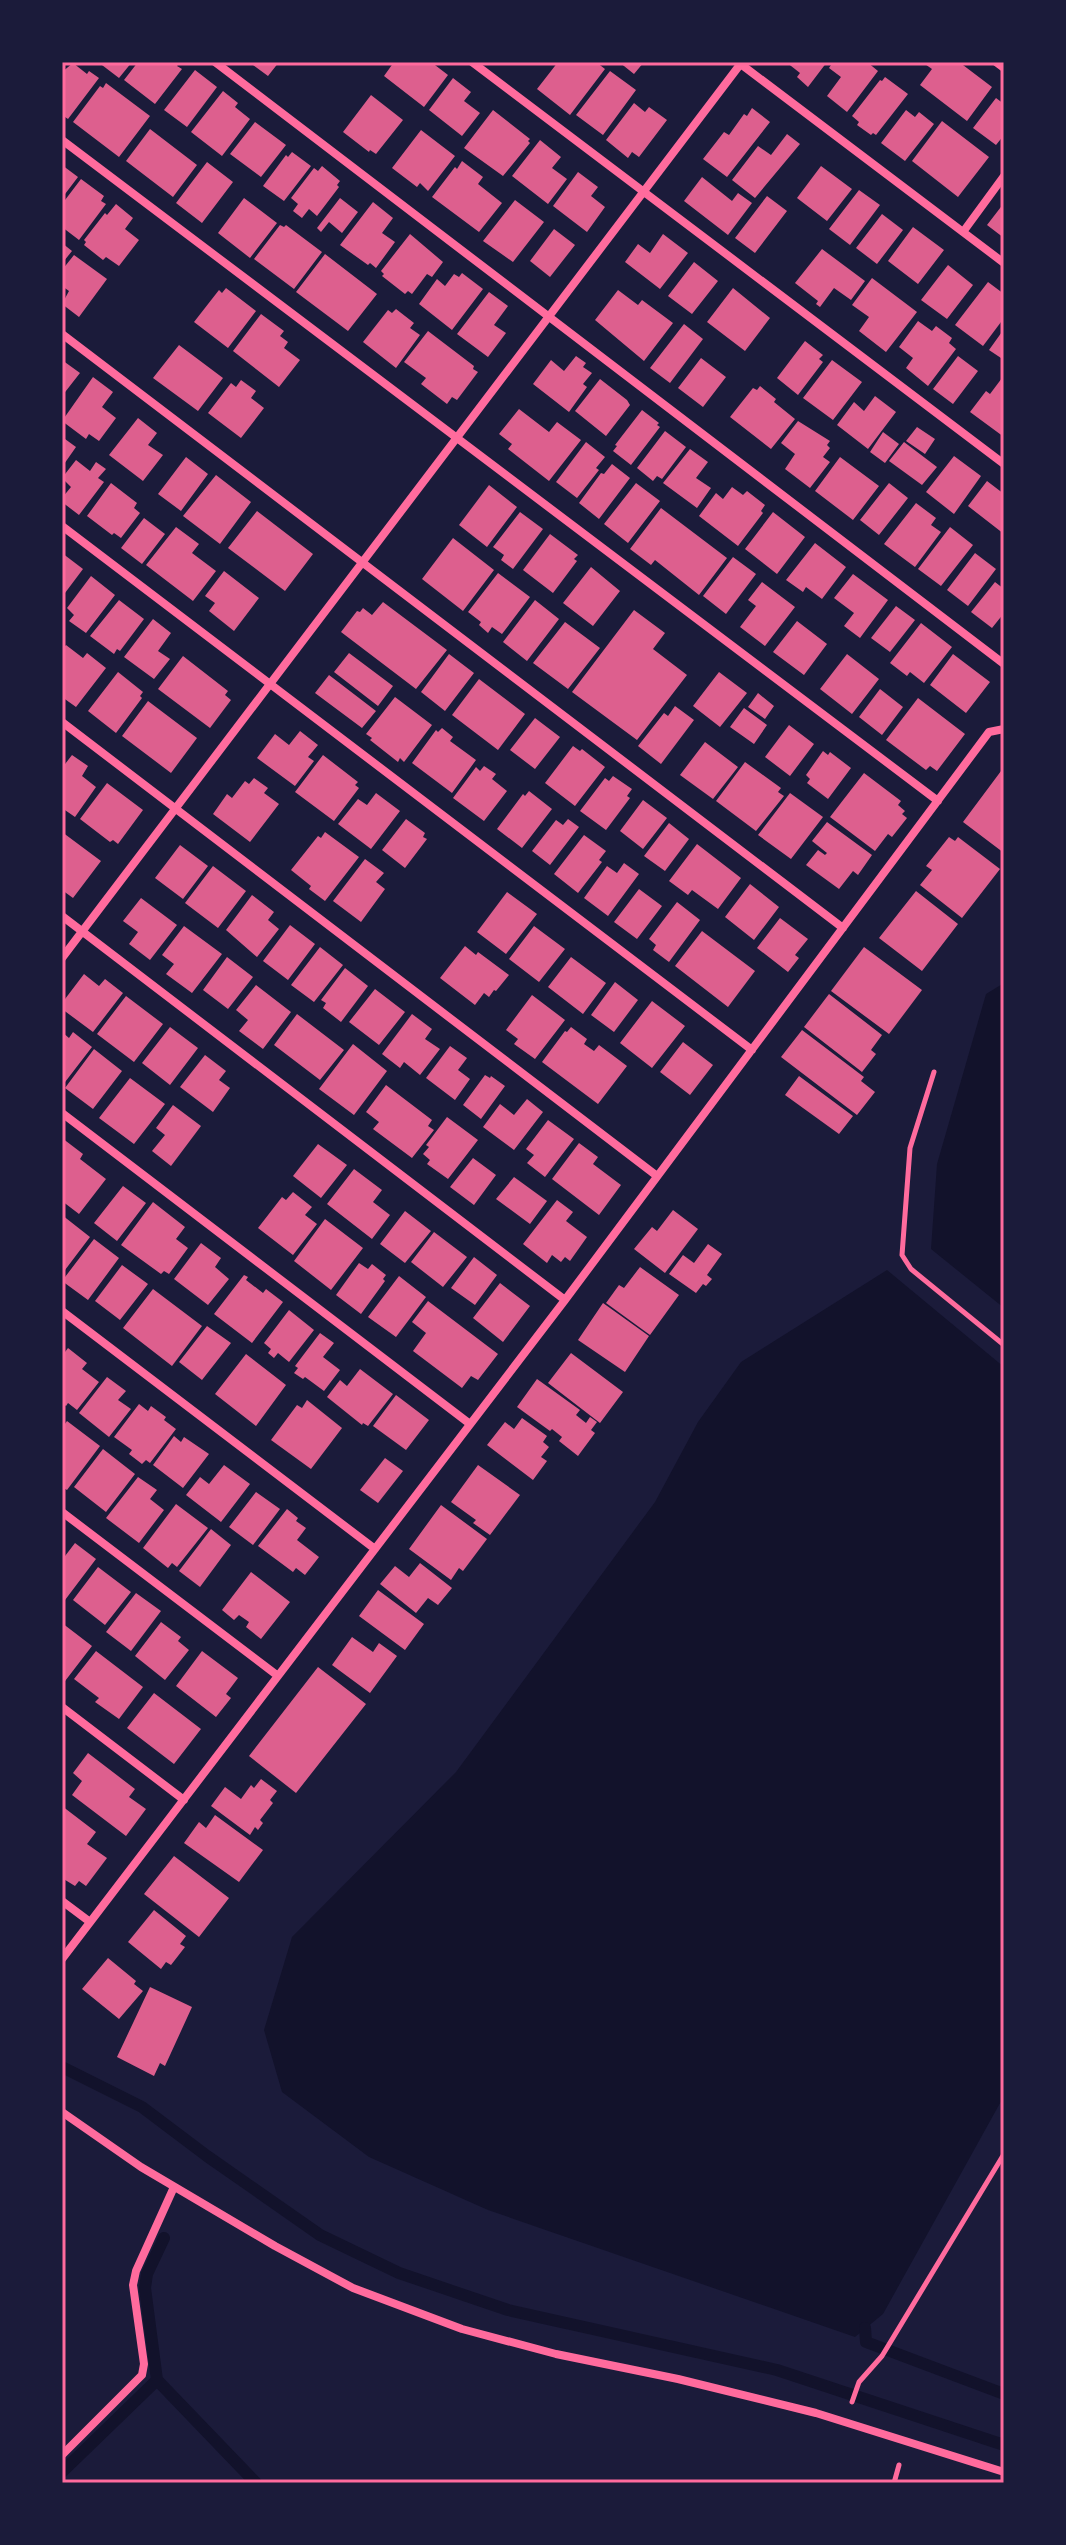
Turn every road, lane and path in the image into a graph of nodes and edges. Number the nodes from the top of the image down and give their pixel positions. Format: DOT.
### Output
graph roads {
  1 [pos="215,62"];
  2 [pos="472,62"];
  3 [pos="996,62"];
  4 [pos="740,63"];
  5 [pos="1004,68"];
  6 [pos="62,140"];
  7 [pos="1004,176"];
  8 [pos="644,192"];
  9 [pos="963,232"];
  10 [pos="1004,263"];
  11 [pos="549,317"];
  12 [pos="62,334"];
  13 [pos="457,438"];
  14 [pos="1004,464"];
  15 [pos="62,526"];
  16 [pos="363,562"];
  17 [pos="1004,664"];
  18 [pos="270,684"];
  19 [pos="62,722"];
  20 [pos="1004,729"];
  21 [pos="938,801"];
  22 [pos="176,809"];
  23 [pos="62,916"];
  24 [pos="843,928"];
  25 [pos="82,932"];
  26 [pos="62,958"];
  27 [pos="752,1050"];
  28 [pos="934,1072"];
  29 [pos="62,1113"];
  30 [pos="657,1176"];
  31 [pos="565,1300"];
  32 [pos="62,1311"];
  33 [pos="1004,1345"];
  34 [pos="470,1424"];
  35 [pos="62,1512"];
  36 [pos="375,1549"];
  37 [pos="278,1676"];
  38 [pos="62,1707"];
  39 [pos="184,1800"];
  40 [pos="62,1901"];
  41 [pos="90,1922"];
  42 [pos="62,1959"];
  43 [pos="62,2112"];
  44 [pos="1004,2154"];
  45 [pos="174,2187"];
  46 [pos="853,2400"];
  47 [pos="62,2455"];
  48 [pos="1004,2472"];
  1 -- 11 [label="street"];
  2 -- 8 [label="street"];
  3 -- 5 [label="street"];
  4 -- 8 [label="street"];
  4 -- 9 [label="street"];
  6 -- 13 [label="street"];
  7 -- 9 [label="street"];
  8 -- 11 [label="street"];
  8 -- 14 [label="street"];
  9 -- 10 [label="street"];
  11 -- 13 [label="street"];
  11 -- 17 [label="street"];
  12 -- 16 [label="street"];
  13 -- 16 [label="street"];
  13 -- 21 [label="street"];
  15 -- 18 [label="street"];
  16 -- 18 [label="street"];
  16 -- 24 [label="street"];
  18 -- 22 [label="street"];
  18 -- 27 [label="street"];
  19 -- 22 [label="street"];
  20 -- 21 [label="street"];
  21 -- 24 [label="street"];
  22 -- 25 [label="street"];
  22 -- 30 [label="street"];
  23 -- 25 [label="street"];
  24 -- 27 [label="street"];
  25 -- 26 [label="street"];
  25 -- 31 [label="street"];
  27 -- 30 [label="street"];
  28 -- 33 [label="path"];
  29 -- 34 [label="street"];
  30 -- 31 [label="street"];
  31 -- 34 [label="street"];
  32 -- 36 [label="street"];
  34 -- 36 [label="street"];
  35 -- 37 [label="street"];
  36 -- 37 [label="street"];
  37 -- 39 [label="street"];
  38 -- 39 [label="street"];
  39 -- 41 [label="street"];
  40 -- 41 [label="street"];
  41 -- 42 [label="street"];
  43 -- 45 [label="street"];
  44 -- 46 [label="path"];
  45 -- 47 [label="street"];
  45 -- 48 [label="street"];
}
